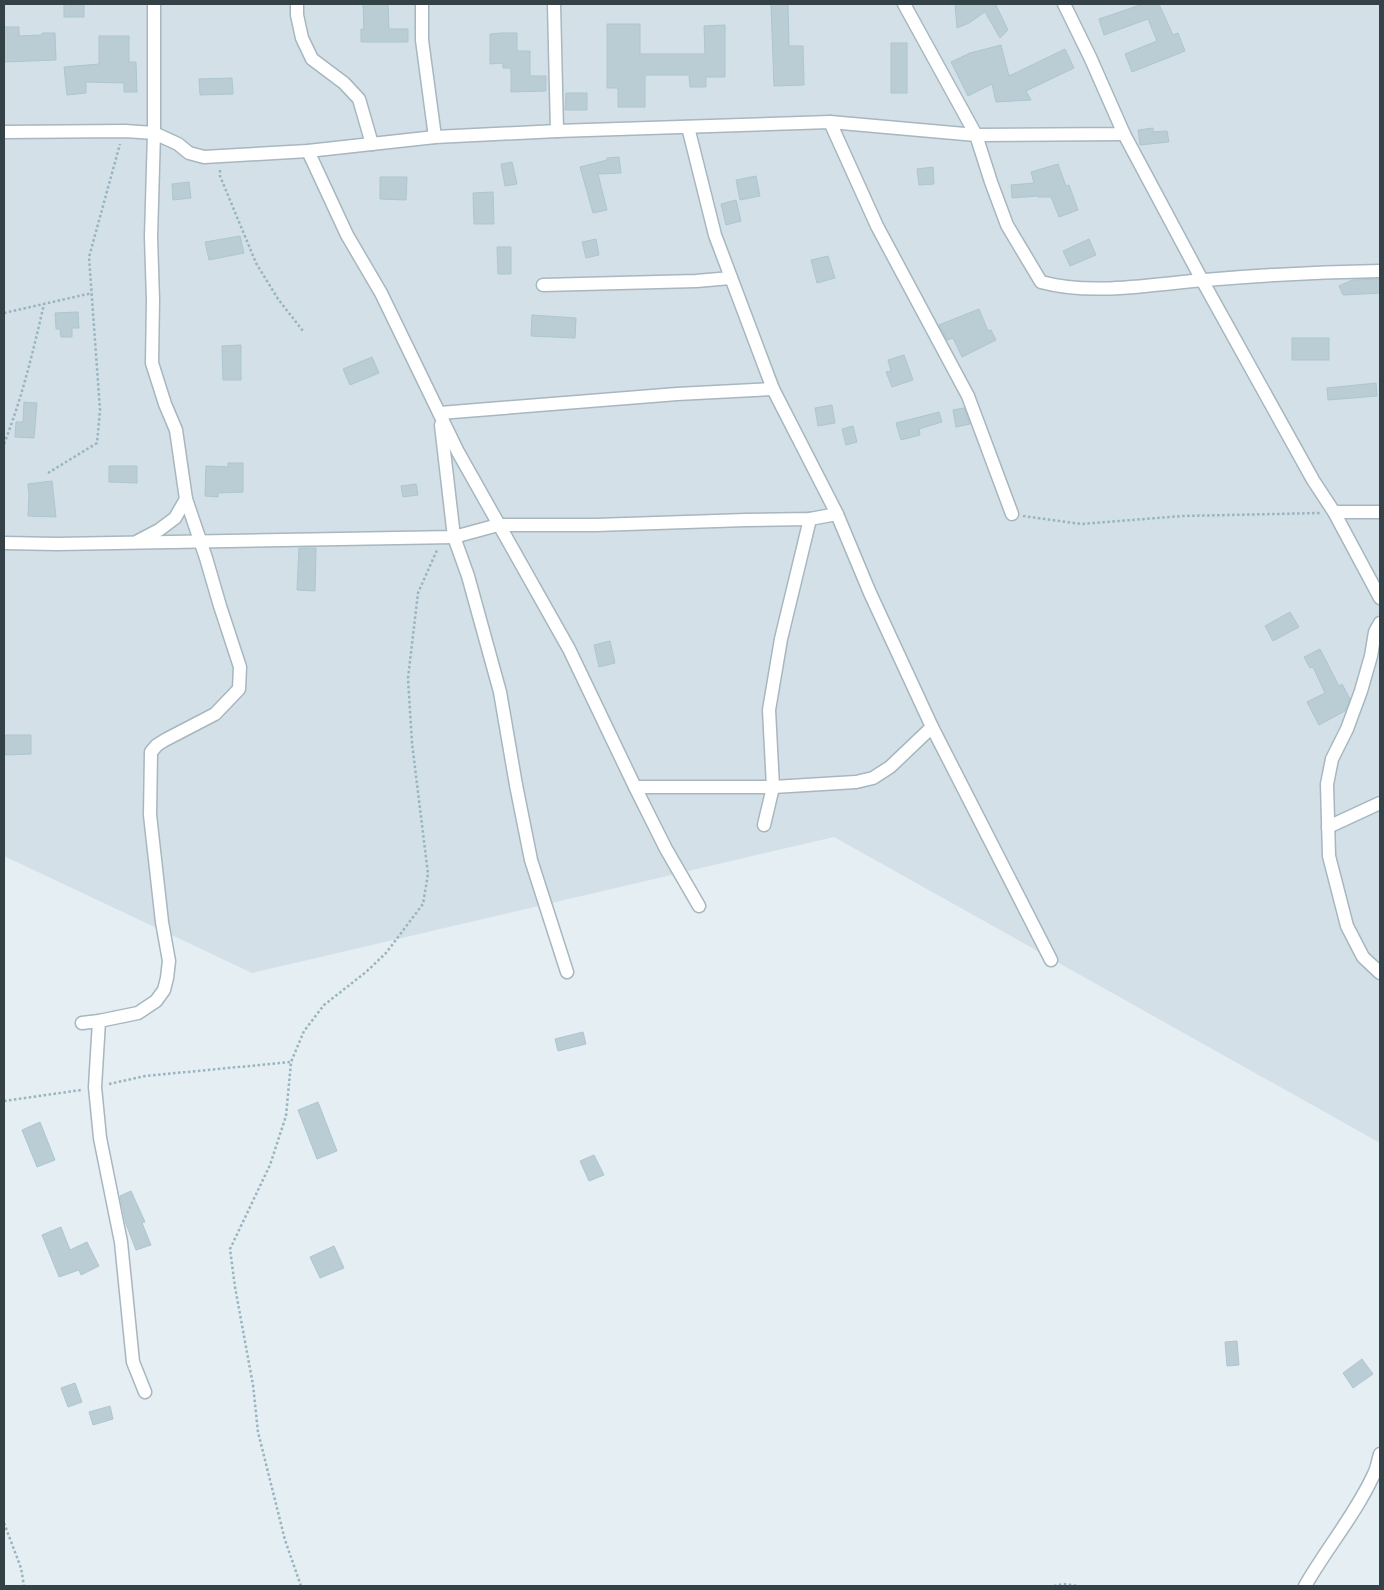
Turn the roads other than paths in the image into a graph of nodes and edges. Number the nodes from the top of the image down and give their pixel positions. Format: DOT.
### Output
graph roads {
  1 [pos="154,4"];
  2 [pos="297,4"];
  3 [pos="422,4"];
  4 [pos="554,4"];
  5 [pos="904,4"];
  6 [pos="1064,4"];
  7 [pos="830,122"];
  8 [pos="688,127"];
  9 [pos="4,132"];
  10 [pos="154,132"];
  11 [pos="557,132"];
  12 [pos="1124,134"];
  13 [pos="976,135"];
  14 [pos="435,137"];
  15 [pos="372,144"];
  16 [pos="308,151"];
  17 [pos="1380,271"];
  18 [pos="731,278"];
  19 [pos="1202,280"];
  20 [pos="543,285"];
  21 [pos="773,389"];
  22 [pos="440,413"];
  23 [pos="186,500"];
  24 [pos="1334,512"];
  25 [pos="1380,512"];
  26 [pos="837,514"];
  27 [pos="1012,514"];
  28 [pos="810,519"];
  29 [pos="498,526"];
  30 [pos="448,537"];
  31 [pos="200,541"];
  32 [pos="4,543"];
  33 [pos="136,543"];
  34 [pos="1380,598"];
  35 [pos="1380,622"];
  36 [pos="932,727"];
  37 [pos="635,786"];
  38 [pos="773,787"];
  39 [pos="1380,803"];
  40 [pos="764,825"];
  41 [pos="1328,827"];
  42 [pos="699,906"];
  43 [pos="1051,960"];
  44 [pos="567,972"];
  45 [pos="1380,973"];
  46 [pos="99,1021"];
  47 [pos="82,1023"];
  48 [pos="145,1392"];
  49 [pos="1380,1454"];
  50 [pos="1305,1586"];
  1 -- 10 [label="street"];
  2 -- 15 [label="street"];
  3 -- 14 [label="street"];
  4 -- 11 [label="street"];
  5 -- 13 [label="street"];
  6 -- 12 [label="street"];
  7 -- 8 [label="street"];
  7 -- 13 [label="street"];
  7 -- 27 [label="street"];
  8 -- 11 [label="street"];
  8 -- 18 [label="street"];
  9 -- 10 [label="street"];
  10 -- 16 [label="street"];
  10 -- 23 [label="street"];
  11 -- 14 [label="street"];
  12 -- 13 [label="street"];
  12 -- 19 [label="street"];
  13 -- 19 [label="street"];
  14 -- 15 [label="street"];
  15 -- 16 [label="street"];
  16 -- 22 [label="street"];
  17 -- 19 [label="street"];
  18 -- 20 [label="street"];
  18 -- 21 [label="street"];
  19 -- 24 [label="street"];
  21 -- 22 [label="street"];
  21 -- 26 [label="street"];
  22 -- 29 [label="street"];
  22 -- 30 [label="street"];
  23 -- 31 [label="street"];
  23 -- 33 [label="street"];
  24 -- 25 [label="street"];
  24 -- 34 [label="street"];
  26 -- 28 [label="street"];
  26 -- 36 [label="street"];
  28 -- 29 [label="street"];
  28 -- 38 [label="street"];
  29 -- 30 [label="street"];
  29 -- 37 [label="street"];
  30 -- 31 [label="street"];
  30 -- 44 [label="street"];
  31 -- 33 [label="street"];
  31 -- 46 [label="street"];
  32 -- 33 [label="street"];
  35 -- 41 [label="street"];
  36 -- 38 [label="street"];
  36 -- 43 [label="street"];
  37 -- 38 [label="street"];
  37 -- 42 [label="street"];
  38 -- 40 [label="street"];
  39 -- 41 [label="street"];
  41 -- 45 [label="street"];
  46 -- 47 [label="street"];
  46 -- 48 [label="street"];
  49 -- 50 [label="street"];
}
